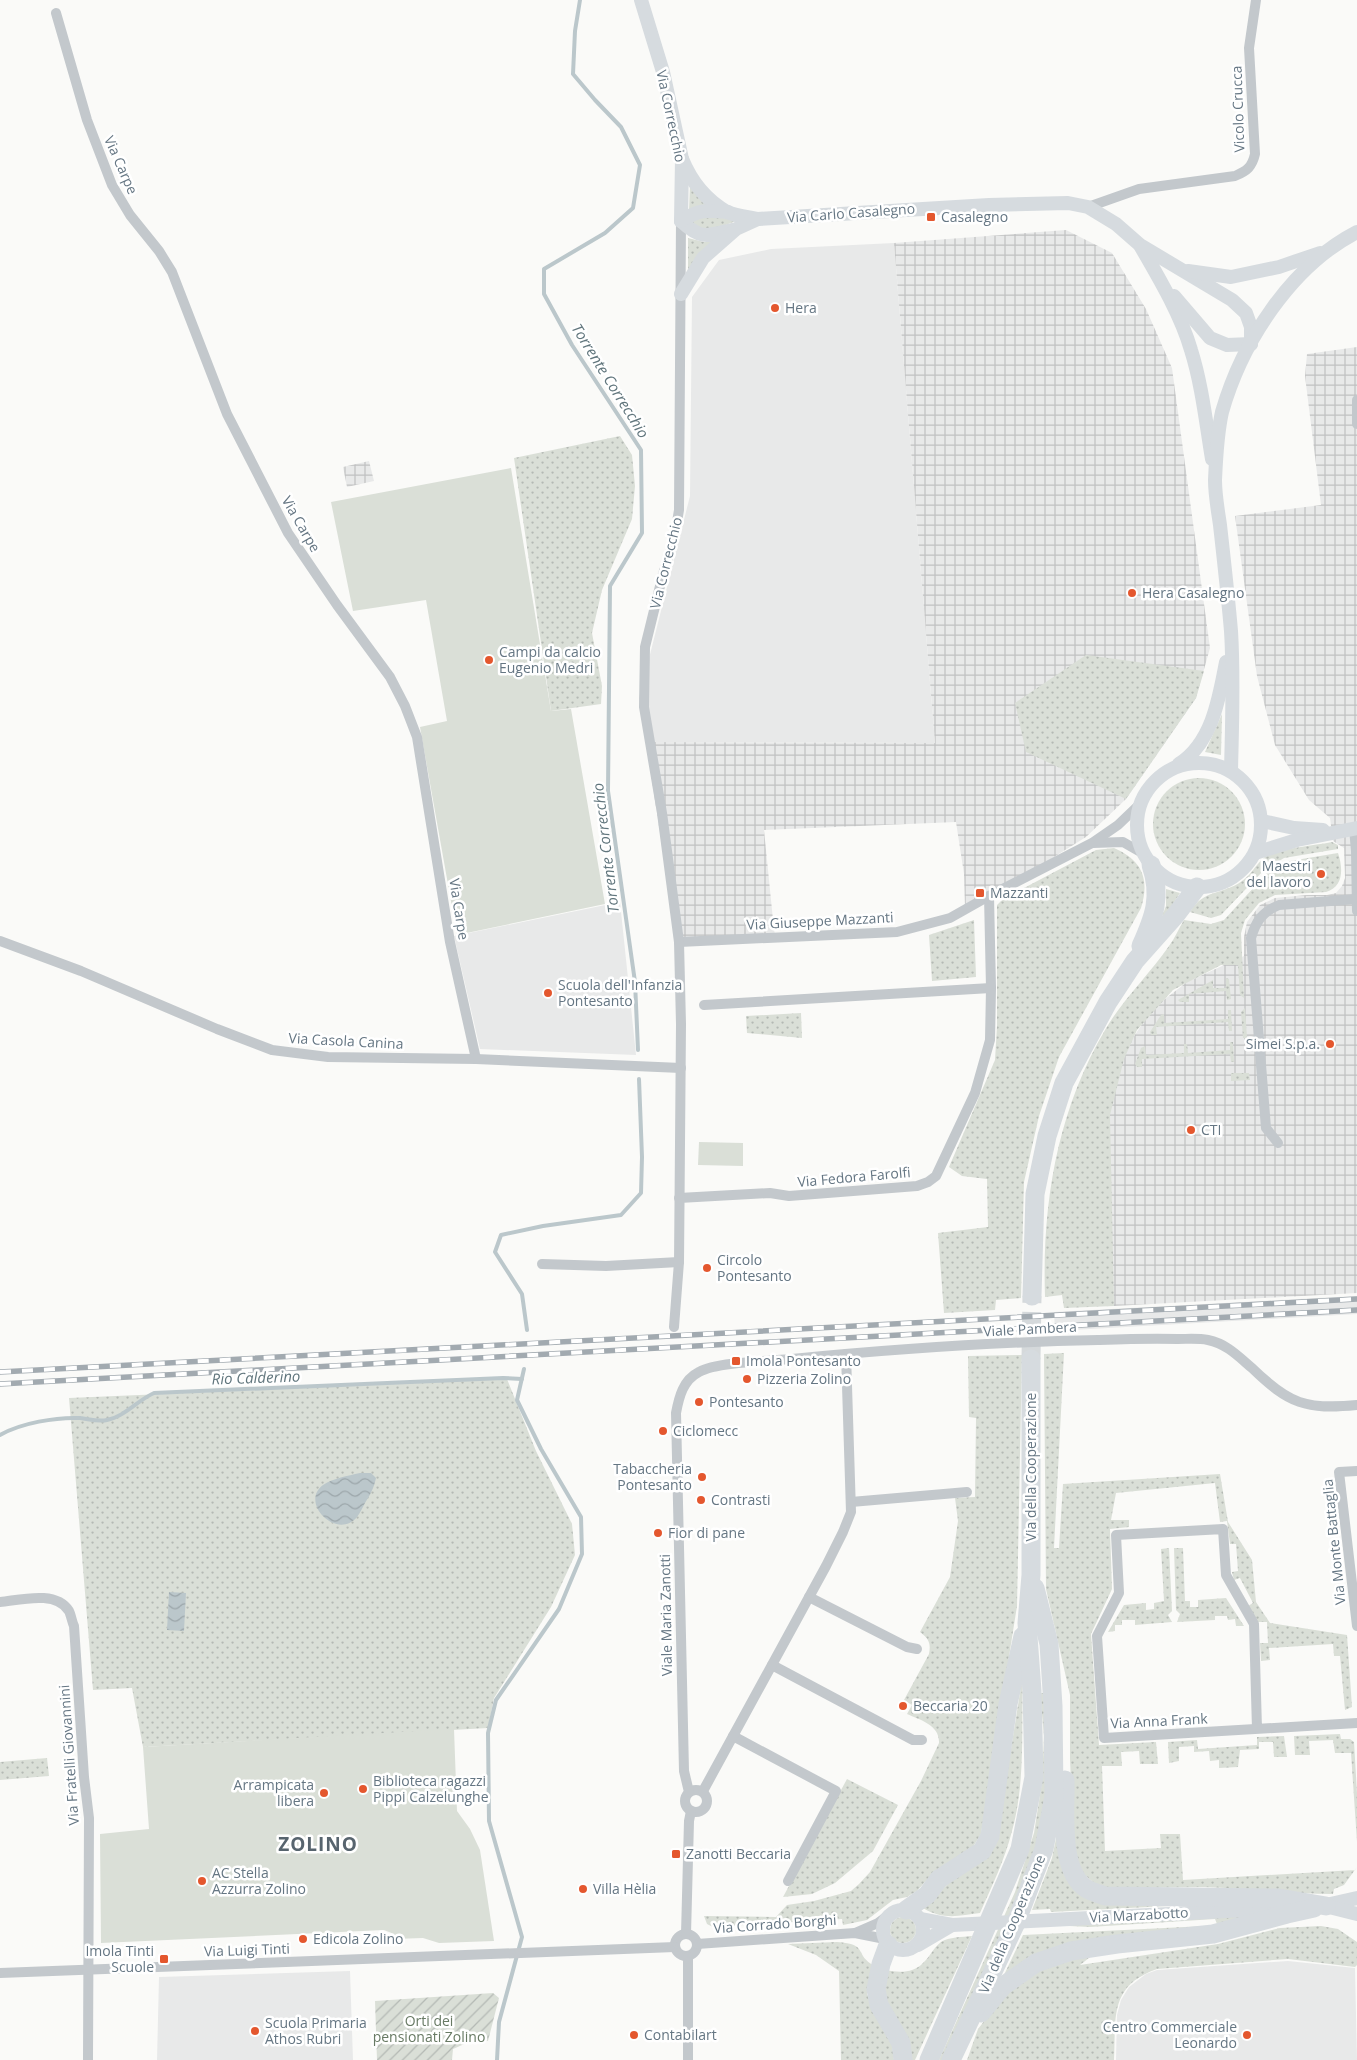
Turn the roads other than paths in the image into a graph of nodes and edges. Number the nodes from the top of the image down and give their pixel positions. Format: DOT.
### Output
graph roads {
  1 [pos="641,0"];
  2 [pos="1256,0"];
  3 [pos="56,13"];
  4 [pos="682,159"];
  5 [pos="1088,207"];
  6 [pos="728,212"];
  7 [pos="758,219"];
  8 [pos="681,221"];
  9 [pos="736,229"];
  10 [pos="1357,232"];
  11 [pos="1140,246"];
  12 [pos="1328,251"];
  13 [pos="1184,270"];
  14 [pos="1155,272"];
  15 [pos="680,294"];
  16 [pos="1251,344"];
  17 [pos="1357,400"];
  18 [pos="1357,424"];
  19 [pos="1215,482"];
  20 [pos="1231,632"];
  21 [pos="1231,771"];
  22 [pos="1161,776"];
  23 [pos="1141,803"];
  24 [pos="1262,820"];
  25 [pos="1351,829"];
  26 [pos="1092,843"];
  27 [pos="1255,853"];
  28 [pos="1148,860"];
  29 [pos="1197,887"];
  30 [pos="989,896"];
  31 [pos="1356,899"];
  32 [pos="1357,911"];
  33 [pos="0,941"];
  34 [pos="679,942"];
  35 [pos="1135,961"];
  36 [pos="991,988"];
  37 [pos="704,1005"];
  38 [pos="476,1059"];
  39 [pos="681,1068"];
  40 [pos="1278,1143"];
  41 [pos="679,1198"];
  42 [pos="679,1262"];
  43 [pos="542,1264"];
  44 [pos="1032,1296"];
  45 [pos="674,1327"];
  46 [pos="846,1354"];
  47 [pos="1031,1359"];
  48 [pos="688,1380"];
  49 [pos="1357,1405"];
  50 [pos="1357,1470"];
  51 [pos="967,1492"];
  52 [pos="851,1502"];
  53 [pos="1031,1575"];
  54 [pos="809,1597"];
  55 [pos="0,1602"];
  56 [pos="1027,1623"];
  57 [pos="1357,1626"];
  58 [pos="1049,1644"];
  59 [pos="917,1649"];
  60 [pos="772,1665"];
  61 [pos="1357,1723"];
  62 [pos="1257,1729"];
  63 [pos="733,1736"];
  64 [pos="922,1740"];
  65 [pos="703,1791"];
  66 [pos="689,1792"];
  67 [pos="691,1811"];
  68 [pos="788,1881"];
  69 [pos="1357,1898"];
  70 [pos="1326,1906"];
  71 [pos="905,1914"];
  72 [pos="1357,1914"];
  73 [pos="955,1925"];
  74 [pos="855,1932"];
  75 [pos="686,1934"];
  76 [pos="886,1942"];
  77 [pos="697,1944"];
  78 [pos="918,1945"];
  79 [pos="675,1947"];
  80 [pos="688,1957"];
  81 [pos="88,1970"];
  82 [pos="0,1973"];
  83 [pos="954,2053"];
  84 [pos="88,2060"];
  85 [pos="688,2060"];
  86 [pos="903,2060"];
  87 [pos="929,2060"];
  1 -- 4 [label="street, Via Correcchio"];
  2 -- 5 [label="street, Vicolo Crucca"];
  3 -- 38 [label="street, Via Carpe"];
  4 -- 6 [label="street, Via Carlo Casalegno"];
  4 -- 8 [label="street, Via Correcchio"];
  5 -- 7 [label="street, Via Carlo Casalegno"];
  5 -- 11 [label="street, Via Carlo Casalegno"];
  6 -- 7 [label="street, Via Carlo Casalegno"];
  6 -- 8 [label="street, Via Carlo Casalegno"];
  7 -- 9 [label="street, Via Carlo Casalegno"];
  8 -- 9 [label="street, Via Carlo Casalegno"];
  8 -- 15 [label="street, Via Correcchio"];
  9 -- 15 [label="street, Via Carlo Casalegno"];
  10 -- 12 [label="street"];
  11 -- 13 [label="street, Via Carlo Casalegno"];
  11 -- 14 [label="street, Via Carlo Casalegno"];
  12 -- 13 [label="street, Via Carlo Casalegno"];
  12 -- 16 [label="street"];
  13 -- 16 [label="street, Via Carlo Casalegno"];
  14 -- 16 [label="street, Via Carlo Casalegno"];
  14 -- 19 [label="street, Via Carlo Casalegno"];
  15 -- 34 [label="street, Via Correcchio"];
  16 -- 19 [label="street"];
  17 -- 18 [label="street"];
  19 -- 20 [label="street"];
  20 -- 21 [label="street"];
  20 -- 22 [label="street"];
  21 -- 22 [label="street"];
  21 -- 24 [label="street"];
  22 -- 23 [label="street"];
  23 -- 26 [label="street, Via Giuseppe Mazzanti"];
  23 -- 28 [label="street"];
  24 -- 25 [label="street"];
  24 -- 27 [label="street"];
  25 -- 27 [label="street"];
  25 -- 31 [label="street"];
  26 -- 28 [label="street, Via Giuseppe Mazzanti"];
  26 -- 30 [label="street, Via Giuseppe Mazzanti"];
  27 -- 29 [label="street"];
  28 -- 29 [label="street"];
  28 -- 35 [label="highway"];
  29 -- 35 [label="highway"];
  30 -- 34 [label="street, Via Giuseppe Mazzanti"];
  30 -- 36 [label="street, Via Fedora Farolfi"];
  31 -- 32 [label="street"];
  31 -- 40 [label="street"];
  33 -- 38 [label="street, Via Casola Canina"];
  34 -- 39 [label="street, Via Correcchio"];
  35 -- 44 [label="highway"];
  36 -- 37 [label="street"];
  36 -- 41 [label="street, Via Fedora Farolfi"];
  38 -- 39 [label="street, Via Casola Canina"];
  39 -- 41 [label="street"];
  41 -- 42 [label="street"];
  42 -- 43 [label="street"];
  42 -- 45 [label="street"];
  46 -- 48 [label="street, Viale Pambera"];
  46 -- 49 [label="street, Viale Pambera"];
  46 -- 52 [label="street"];
  47 -- 53 [label="highway, Via della Cooperazione"];
  48 -- 66 [label="street, Viale Maria Zanotti"];
  50 -- 57 [label="street, Via Monte Battaglia"];
  51 -- 52 [label="street"];
  52 -- 54 [label="street"];
  53 -- 56 [label="highway, Via della Cooperazione"];
  53 -- 58 [label="highway, Via della Cooperazione"];
  54 -- 59 [label="street"];
  54 -- 60 [label="street"];
  55 -- 81 [label="street, Via Fratelli Giovannini"];
  56 -- 71 [label="highway"];
  56 -- 87 [label="highway, Via della Cooperazione"];
  58 -- 70 [label="highway"];
  58 -- 83 [label="highway, Via della Cooperazione"];
  60 -- 63 [label="street"];
  60 -- 64 [label="street"];
  61 -- 62 [label="street, Via Anna Frank"];
  62 -- 62 [label="street, Via Anna Frank"];
  63 -- 65 [label="street"];
  63 -- 68 [label="street"];
  65 -- 66 [label="street"];
  65 -- 67 [label="street"];
  66 -- 67 [label="street, Viale Maria Zanotti"];
  67 -- 75 [label="street, Viale Maria Zanotti"];
  69 -- 70 [label="street, Via Marzabotto"];
  70 -- 72 [label="street, Via Marzabotto"];
  70 -- 73 [label="street, Via Marzabotto"];
  70 -- 83 [label="highway"];
  71 -- 73 [label="street, Via Marzabotto"];
  71 -- 74 [label="street, Via Corrado Borghi"];
  71 -- 76 [label="street"];
  71 -- 78 [label="street"];
  73 -- 78 [label="street, Via Marzabotto"];
  74 -- 76 [label="street, Via Corrado Borghi"];
  74 -- 77 [label="street, Via Corrado Borghi"];
  75 -- 77 [label="street"];
  75 -- 79 [label="street"];
  76 -- 78 [label="street"];
  76 -- 86 [label="highway"];
  77 -- 80 [label="street"];
  79 -- 80 [label="street"];
  79 -- 81 [label="street, Via Luigi Tinti"];
  80 -- 85 [label="street"];
  81 -- 82 [label="street, Via Luigi Tinti"];
  81 -- 84 [label="street, Via Fratelli Giovannini"];
}
